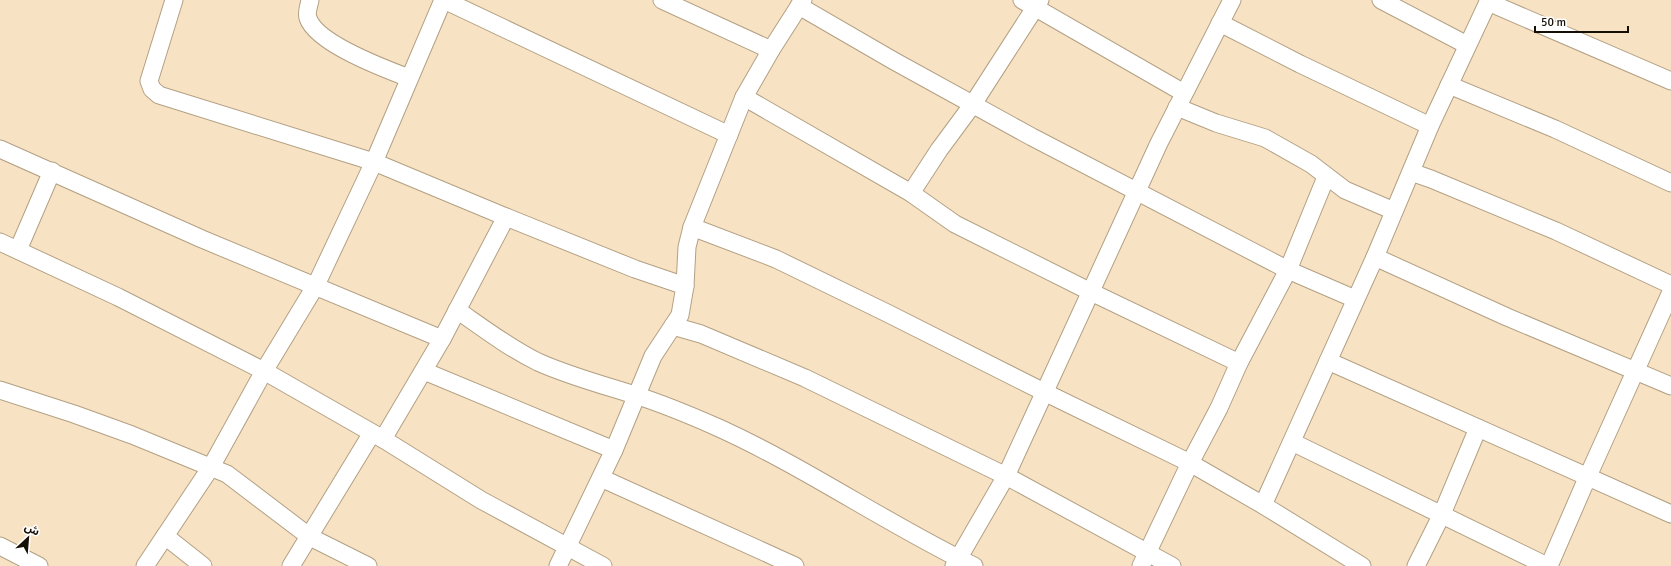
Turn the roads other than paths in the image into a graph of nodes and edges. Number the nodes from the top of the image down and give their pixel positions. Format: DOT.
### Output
graph roads {
  1 [pos="174,0"];
  2 [pos="310,0"];
  3 [pos="443,0"];
  4 [pos="662,0"];
  5 [pos="1232,0"];
  6 [pos="1381,0"];
  7 [pos="1489,1"];
  8 [pos="1032,2"];
  9 [pos="801,3"];
  10 [pos="1220,23"];
  11 [pos="1467,45"];
  12 [pos="771,50"];
  13 [pos="409,78"];
  14 [pos="1671,81"];
  15 [pos="1449,85"];
  16 [pos="744,97"];
  17 [pos="1180,100"];
  18 [pos="973,104"];
  19 [pos="1430,126"];
  20 [pos="729,135"];
  21 [pos="0,149"];
  22 [pos="374,162"];
  23 [pos="52,171"];
  24 [pos="1411,172"];
  25 [pos="1326,177"];
  26 [pos="1671,183"];
  27 [pos="1137,192"];
  28 [pos="911,193"];
  29 [pos="1394,211"];
  30 [pos="506,217"];
  31 [pos="692,227"];
  32 [pos="0,242"];
  33 [pos="18,250"];
  34 [pos="1375,257"];
  35 [pos="1288,270"];
  36 [pos="316,285"];
  37 [pos="1671,285"];
  38 [pos="685,286"];
  39 [pos="1091,292"];
  40 [pos="1671,292"];
  41 [pos="1355,299"];
  42 [pos="457,310"];
  43 [pos="673,326"];
  44 [pos="442,339"];
  45 [pos="1328,361"];
  46 [pos="1239,363"];
  47 [pos="264,371"];
  48 [pos="424,371"];
  49 [pos="1634,372"];
  50 [pos="1671,386"];
  51 [pos="0,390"];
  52 [pos="1044,392"];
  53 [pos="637,396"];
  54 [pos="1478,428"];
  55 [pos="378,436"];
  56 [pos="1292,442"];
  57 [pos="614,450"];
  58 [pos="1190,463"];
  59 [pos="211,468"];
  60 [pos="1006,476"];
  61 [pos="1588,476"];
  62 [pos="601,478"];
  63 [pos="1263,505"];
  64 [pos="1442,514"];
  65 [pos="1671,514"];
  66 [pos="165,536"];
  67 [pos="310,537"];
  68 [pos="0,546"];
  69 [pos="568,547"];
  70 [pos="1144,559"];
  71 [pos="956,562"];
  72 [pos="39,566"];
  73 [pos="145,566"];
  74 [pos="203,566"];
  75 [pos="291,566"];
  76 [pos="368,566"];
  77 [pos="558,566"];
  78 [pos="603,566"];
  79 [pos="795,566"];
  80 [pos="974,566"];
  81 [pos="1172,566"];
  82 [pos="1362,566"];
  83 [pos="1416,566"];
  84 [pos="1548,566"];
  1 -- 22 [label="street"];
  2 -- 13 [label="street"];
  3 -- 13 [label="street"];
  3 -- 20 [label="street"];
  4 -- 12 [label="street"];
  5 -- 10 [label="street"];
  6 -- 11 [label="street"];
  7 -- 11 [label="street"];
  7 -- 14 [label="street"];
  8 -- 17 [label="street"];
  8 -- 18 [label="street"];
  9 -- 12 [label="street"];
  9 -- 18 [label="street"];
  10 -- 17 [label="street"];
  10 -- 19 [label="street"];
  11 -- 15 [label="street"];
  12 -- 16 [label="street"];
  13 -- 22 [label="street"];
  15 -- 19 [label="street"];
  15 -- 26 [label="street"];
  16 -- 20 [label="street"];
  16 -- 28 [label="street"];
  17 -- 25 [label="street"];
  17 -- 27 [label="street"];
  18 -- 27 [label="street"];
  18 -- 28 [label="street"];
  19 -- 24 [label="street"];
  20 -- 31 [label="street"];
  21 -- 23 [label="street"];
  22 -- 30 [label="street"];
  22 -- 36 [label="street"];
  23 -- 33 [label="street"];
  23 -- 36 [label="street"];
  24 -- 29 [label="street"];
  24 -- 37 [label="street"];
  25 -- 29 [label="street"];
  25 -- 35 [label="street"];
  27 -- 35 [label="street"];
  27 -- 39 [label="street"];
  28 -- 39 [label="street"];
  29 -- 34 [label="street"];
  30 -- 38 [label="street"];
  30 -- 42 [label="street"];
  31 -- 38 [label="street"];
  31 -- 52 [label="street"];
  32 -- 33 [label="street"];
  33 -- 47 [label="street"];
  34 -- 41 [label="street"];
  34 -- 49 [label="street"];
  35 -- 41 [label="street"];
  35 -- 46 [label="street"];
  36 -- 44 [label="street"];
  36 -- 47 [label="street"];
  38 -- 43 [label="street"];
  39 -- 46 [label="street"];
  39 -- 52 [label="street"];
  40 -- 49 [label="street"];
  41 -- 45 [label="street"];
  42 -- 44 [label="street"];
  42 -- 53 [label="street"];
  43 -- 53 [label="street"];
  43 -- 60 [label="street"];
  44 -- 48 [label="street"];
  45 -- 54 [label="street"];
  45 -- 56 [label="street"];
  46 -- 58 [label="street"];
  47 -- 55 [label="street"];
  47 -- 59 [label="street"];
  48 -- 55 [label="street"];
  48 -- 57 [label="street"];
  49 -- 50 [label="street"];
  49 -- 61 [label="street"];
  51 -- 59 [label="street"];
  52 -- 58 [label="street"];
  52 -- 60 [label="street"];
  53 -- 57 [label="street"];
  53 -- 71 [label="street"];
  54 -- 61 [label="street"];
  54 -- 64 [label="street"];
  55 -- 67 [label="street"];
  55 -- 69 [label="street"];
  56 -- 63 [label="street"];
  56 -- 64 [label="street"];
  57 -- 62 [label="street"];
  58 -- 63 [label="street"];
  58 -- 70 [label="street"];
  59 -- 66 [label="street"];
  59 -- 67 [label="street"];
  60 -- 70 [label="street"];
  60 -- 71 [label="street"];
  61 -- 65 [label="street"];
  61 -- 84 [label="street"];
  62 -- 69 [label="street"];
  62 -- 79 [label="street"];
  63 -- 82 [label="street"];
  64 -- 83 [label="street"];
  64 -- 84 [label="street"];
  66 -- 73 [label="street"];
  66 -- 74 [label="street"];
  67 -- 75 [label="street"];
  67 -- 76 [label="street"];
  68 -- 72 [label="street"];
  69 -- 77 [label="street"];
  69 -- 78 [label="street"];
  70 -- 81 [label="street"];
  71 -- 80 [label="street"];
}
